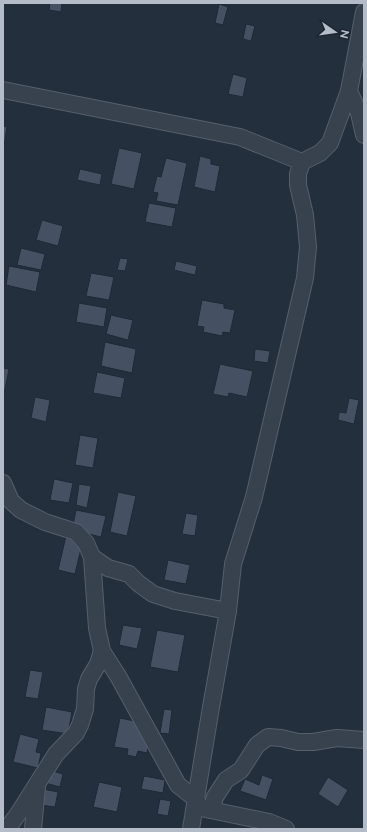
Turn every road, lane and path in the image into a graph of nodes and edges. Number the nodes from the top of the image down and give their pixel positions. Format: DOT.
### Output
graph roads {
  1 [pos="364,12"];
  2 [pos="3,90"];
  3 [pos="349,91"];
  4 [pos="364,135"];
  5 [pos="302,162"];
  6 [pos="3,483"];
  7 [pos="92,557"];
  8 [pos="228,611"];
  9 [pos="102,651"];
  10 [pos="364,740"];
  11 [pos="37,786"];
  12 [pos="196,804"];
  13 [pos="211,810"];
  14 [pos="7,829"];
  15 [pos="33,829"];
  16 [pos="191,829"];
  17 [pos="286,829"];
  1 -- 3 [label="street"];
  2 -- 5 [label="street"];
  3 -- 4 [label="street"];
  3 -- 5 [label="street"];
  5 -- 8 [label="street"];
  6 -- 7 [label="street"];
  7 -- 8 [label="street"];
  7 -- 9 [label="street"];
  8 -- 12 [label="street"];
  9 -- 11 [label="street"];
  9 -- 12 [label="street"];
  10 -- 13 [label="street"];
  11 -- 14 [label="street"];
  11 -- 15 [label="street"];
  12 -- 13 [label="street"];
  12 -- 16 [label="street"];
  13 -- 17 [label="street"];
}
